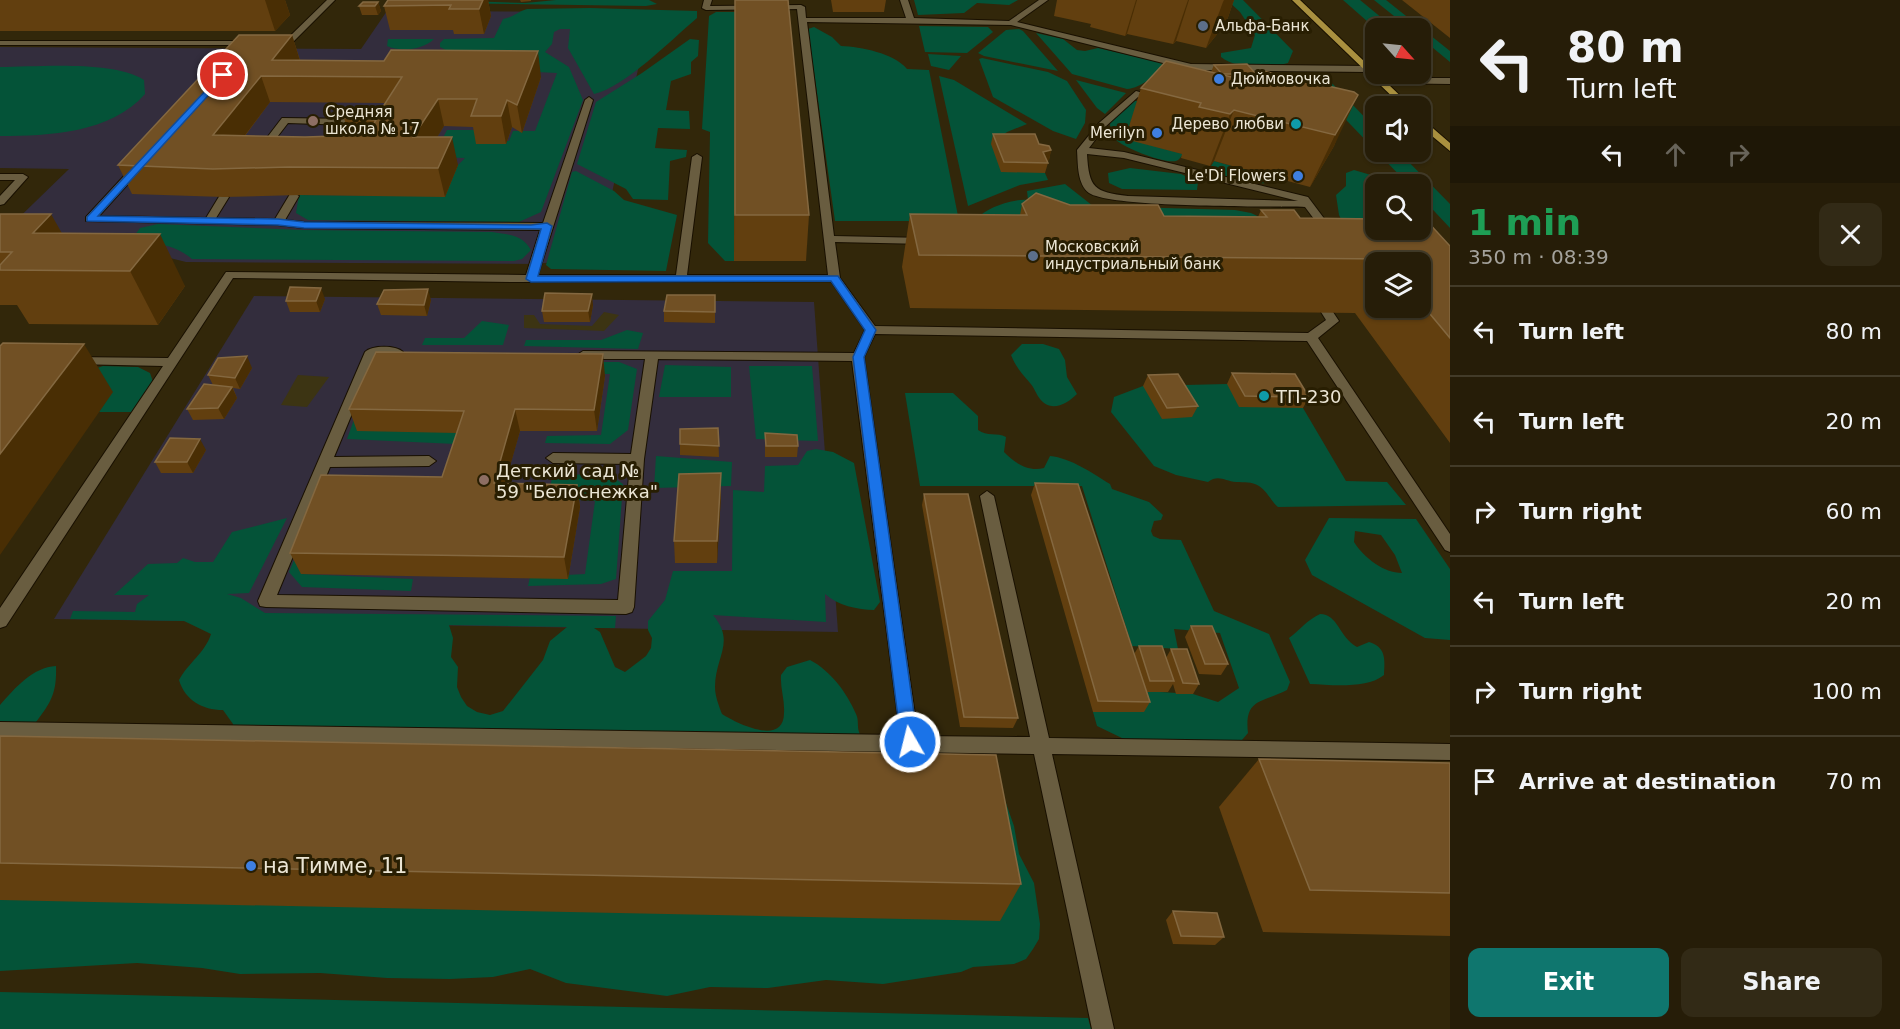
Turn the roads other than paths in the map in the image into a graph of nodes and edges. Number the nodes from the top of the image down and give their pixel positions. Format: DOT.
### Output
graph roads {
  1 [pos="331,0"];
  2 [pos="708,0"];
  3 [pos="904,0"];
  4 [pos="1044,0"];
  5 [pos="1296,0"];
  6 [pos="802,20"];
  7 [pos="910,20"];
  8 [pos="1011,23"];
  9 [pos="0,43"];
  10 [pos="260,43"];
  11 [pos="242,54"];
  12 [pos="1365,66"];
  13 [pos="1365,69"];
  14 [pos="1431,81"];
  15 [pos="1450,81"];
  16 [pos="1383,84"];
  17 [pos="1396,96"];
  18 [pos="589,100"];
  19 [pos="1170,101"];
  20 [pos="1431,130"];
  21 [pos="1450,148"];
  22 [pos="1082,150"];
  23 [pos="151,153"];
  24 [pos="697,157"];
  25 [pos="323,158"];
  26 [pos="252,164"];
  27 [pos="0,177"];
  28 [pos="294,196"];
  29 [pos="224,197"];
  30 [pos="0,202"];
  31 [pos="1307,204"];
  32 [pos="133,220"];
  33 [pos="209,221"];
  34 [pos="278,222"];
  35 [pos="547,226"];
  36 [pos="119,235"];
  37 [pos="829,239"];
  38 [pos="1335,239"];
  39 [pos="936,241"];
  40 [pos="834,278"];
  41 [pos="531,279"];
  42 [pos="681,279"];
  43 [pos="1327,312"];
  44 [pos="871,330"];
  45 [pos="1311,337"];
  46 [pos="406,352"];
  47 [pos="570,355"];
  48 [pos="652,356"];
  49 [pos="858,357"];
  50 [pos="57,359"];
  51 [pos="172,362"];
  52 [pos="553,459"];
  53 [pos="637,459"];
  54 [pos="429,461"];
  55 [pos="325,462"];
  56 [pos="987,496"];
  57 [pos="1450,546"];
  58 [pos="0,621"];
  59 [pos="0,730"];
  60 [pos="910,742"];
  61 [pos="1042,746"];
  62 [pos="1450,752"];
  63 [pos="1103,1029"];
  1 -- 10 [label="lane"];
  2 -- 6 [label="lane"];
  3 -- 7 [label="lane"];
  4 -- 8 [label="lane"];
  5 -- 12 [label="main road"];
  6 -- 7 [label="lane"];
  6 -- 37 [label="lane"];
  7 -- 8 [label="lane"];
  8 -- 13 [label="lane"];
  9 -- 10 [label="lane"];
  10 -- 11 [label="lane"];
  14 -- 15 [label="lane"];
  16 -- 17 [label="main road"];
  18 -- 35 [label="lane"];
  19 -- 22 [label="lane"];
  20 -- 21 [label="main road"];
  22 -- 31 [label="lane"];
  22 -- 31 [label="lane"];
  23 -- 32 [label="lane"];
  24 -- 42 [label="lane"];
  25 -- 26 [label="lane"];
  27 -- 30 [label="lane"];
  28 -- 34 [label="lane"];
  29 -- 33 [label="lane"];
  31 -- 38 [label="lane"];
  32 -- 33 [label="lane"];
  32 -- 36 [label="lane"];
  33 -- 34 [label="lane"];
  34 -- 35 [label="lane"];
  35 -- 41 [label="lane"];
  37 -- 39 [label="lane"];
  37 -- 40 [label="lane"];
  40 -- 42 [label="lane"];
  40 -- 44 [label="lane"];
  41 -- 42 [label="lane"];
  41 -- 51 [label="lane"];
  43 -- 45 [label="lane"];
  44 -- 45 [label="lane"];
  44 -- 49 [label="lane"];
  45 -- 57 [label="lane"];
  46 -- 55 [label="lane"];
  47 -- 48 [label="lane"];
  48 -- 49 [label="lane"];
  48 -- 53 [label="lane"];
  49 -- 60 [label="lane"];
  50 -- 51 [label="lane"];
  51 -- 58 [label="lane"];
  52 -- 53 [label="lane"];
  53 -- 55 [label="lane"];
  54 -- 55 [label="lane"];
  56 -- 61 [label="lane"];
  59 -- 60 [label="lane"];
  60 -- 61 [label="lane"];
  61 -- 62 [label="lane"];
  61 -- 63 [label="lane"];
}
